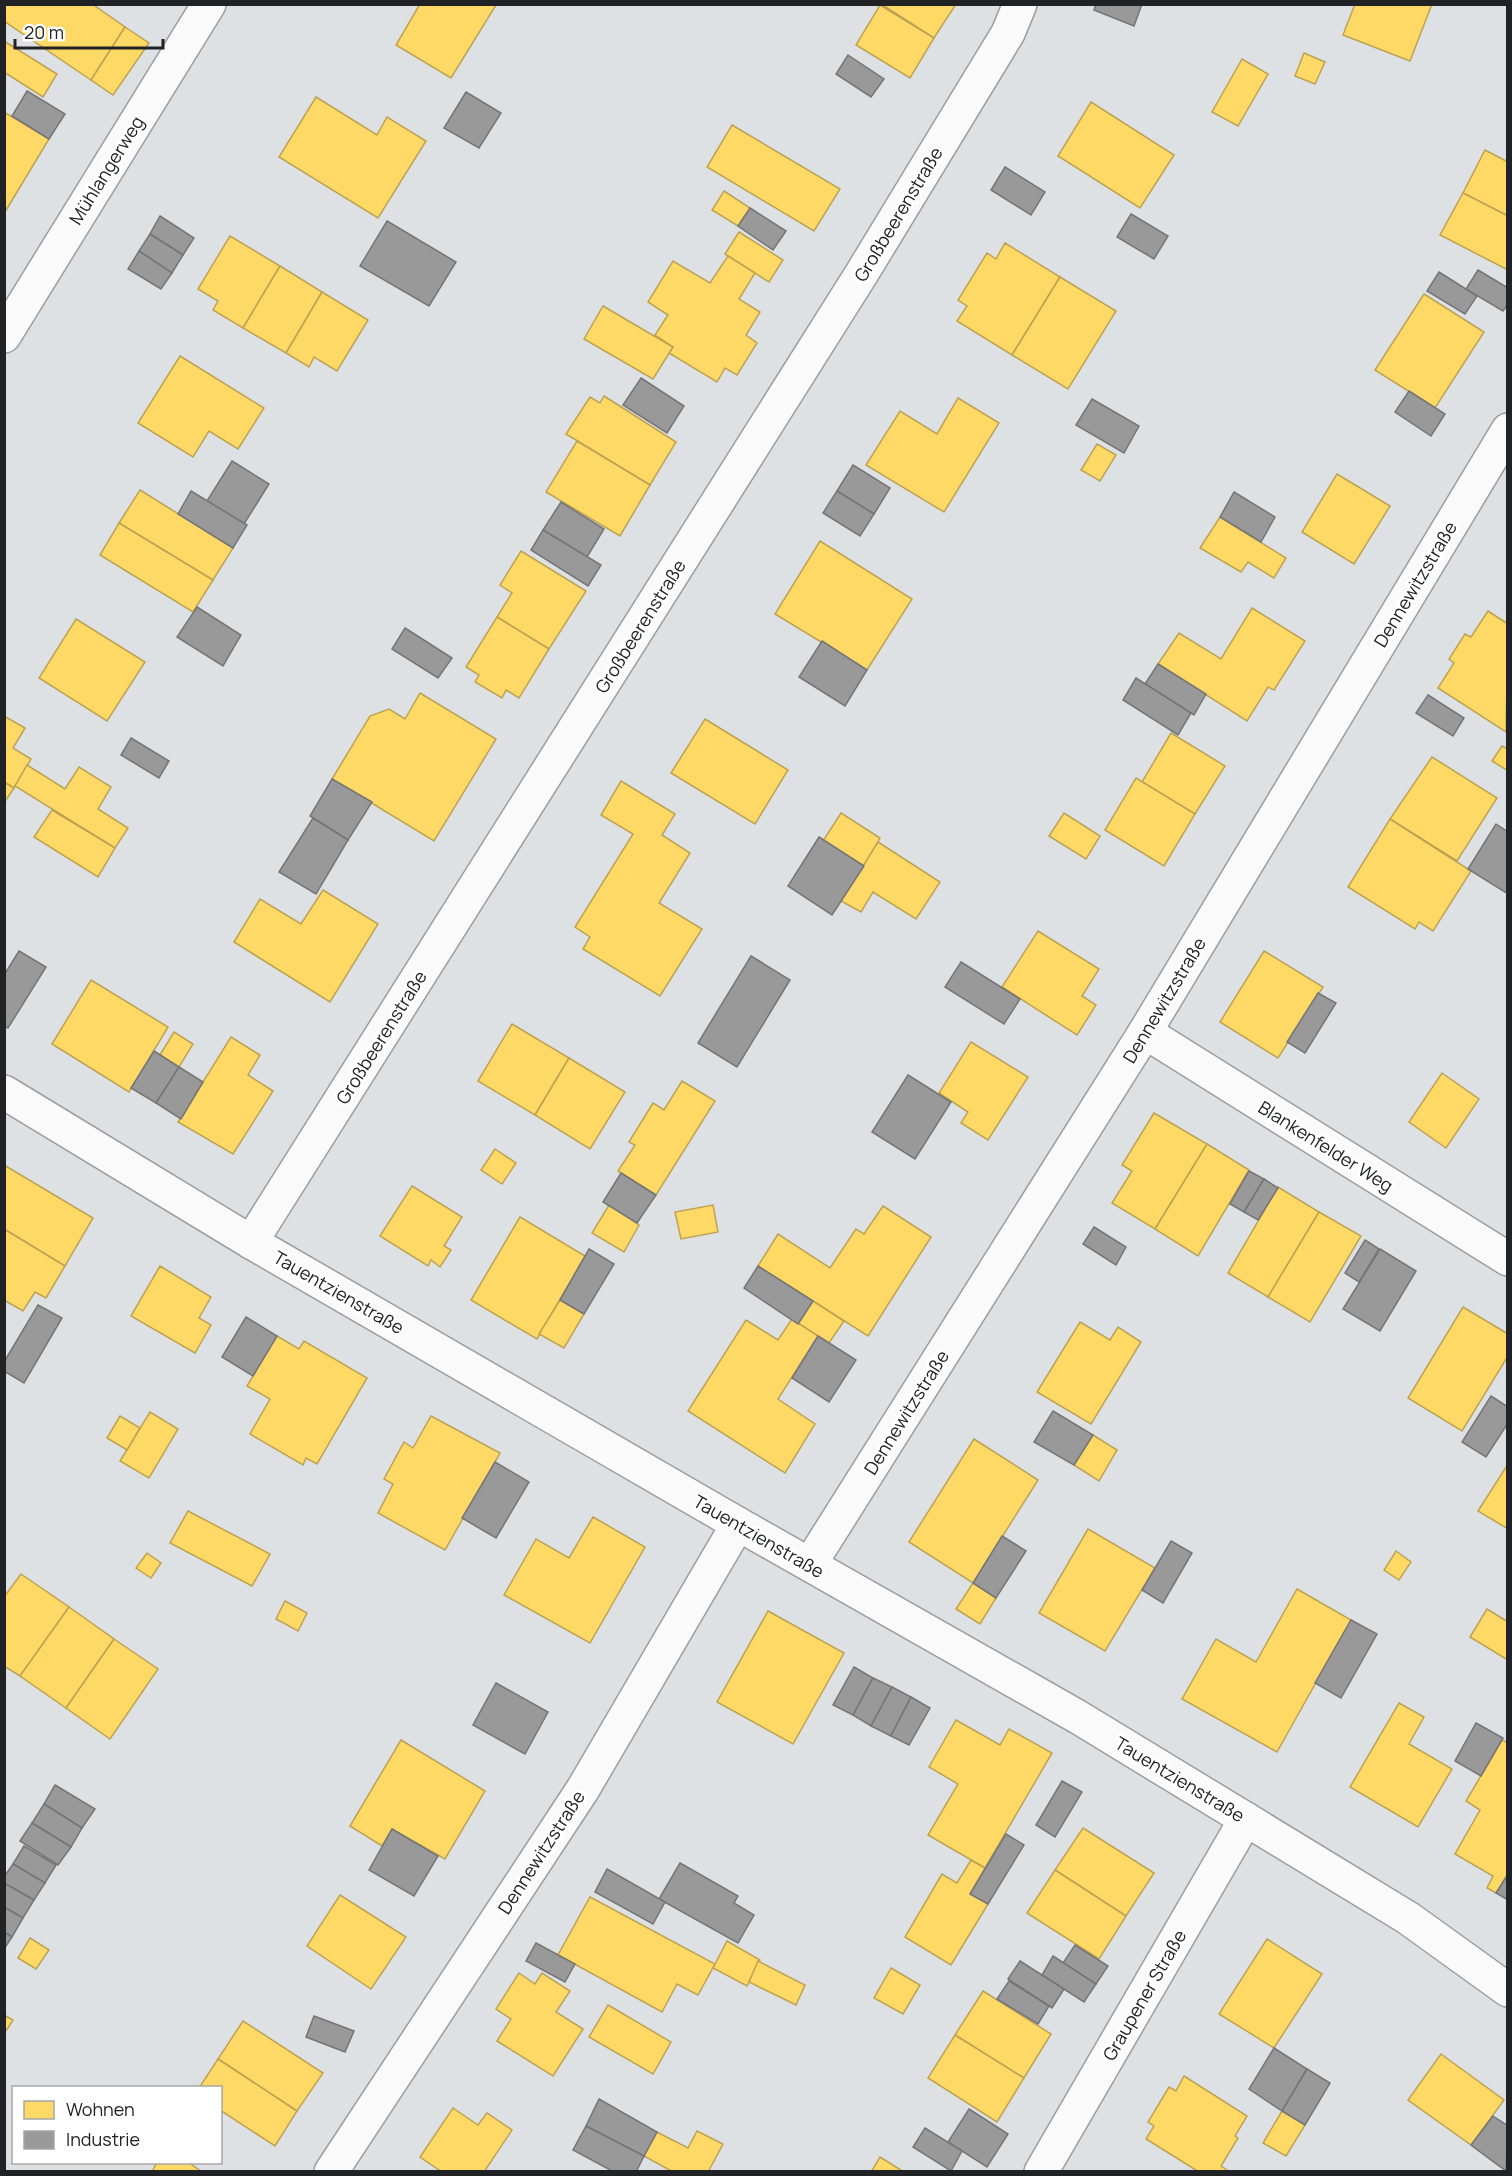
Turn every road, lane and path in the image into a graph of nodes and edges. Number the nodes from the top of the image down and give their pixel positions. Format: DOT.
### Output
graph roads {
  1 [pos="209,4"];
  2 [pos="1020,4"];
  3 [pos="4,336"];
  4 [pos="1508,430"];
  5 [pos="1145,1032"];
  6 [pos="4,1092"];
  7 [pos="251,1242"];
  8 [pos="1508,1259"];
  9 [pos="738,1524"];
  10 [pos="810,1564"];
  11 [pos="1246,1819"];
  12 [pos="1508,1990"];
  13 [pos="331,2172"];
  14 [pos="1041,2172"];
  1 -- 3 [label="street, Mühlangerweg"];
  2 -- 7 [label="street, Großbeerenstraße"];
  4 -- 5 [label="street, Dennewitzstraße"];
  5 -- 8 [label="street, Blankenfelder Weg"];
  5 -- 10 [label="street, Dennewitzstraße"];
  6 -- 7 [label="street, Tauentzienstraße"];
  7 -- 9 [label="street, Tauentzienstraße"];
  9 -- 10 [label="street, Tauentzienstraße"];
  9 -- 13 [label="street, Dennewitzstraße"];
  10 -- 11 [label="street, Tauentzienstraße"];
  11 -- 12 [label="street, Tauentzienstraße"];
  11 -- 14 [label="street, Graupener Straße"];
}
